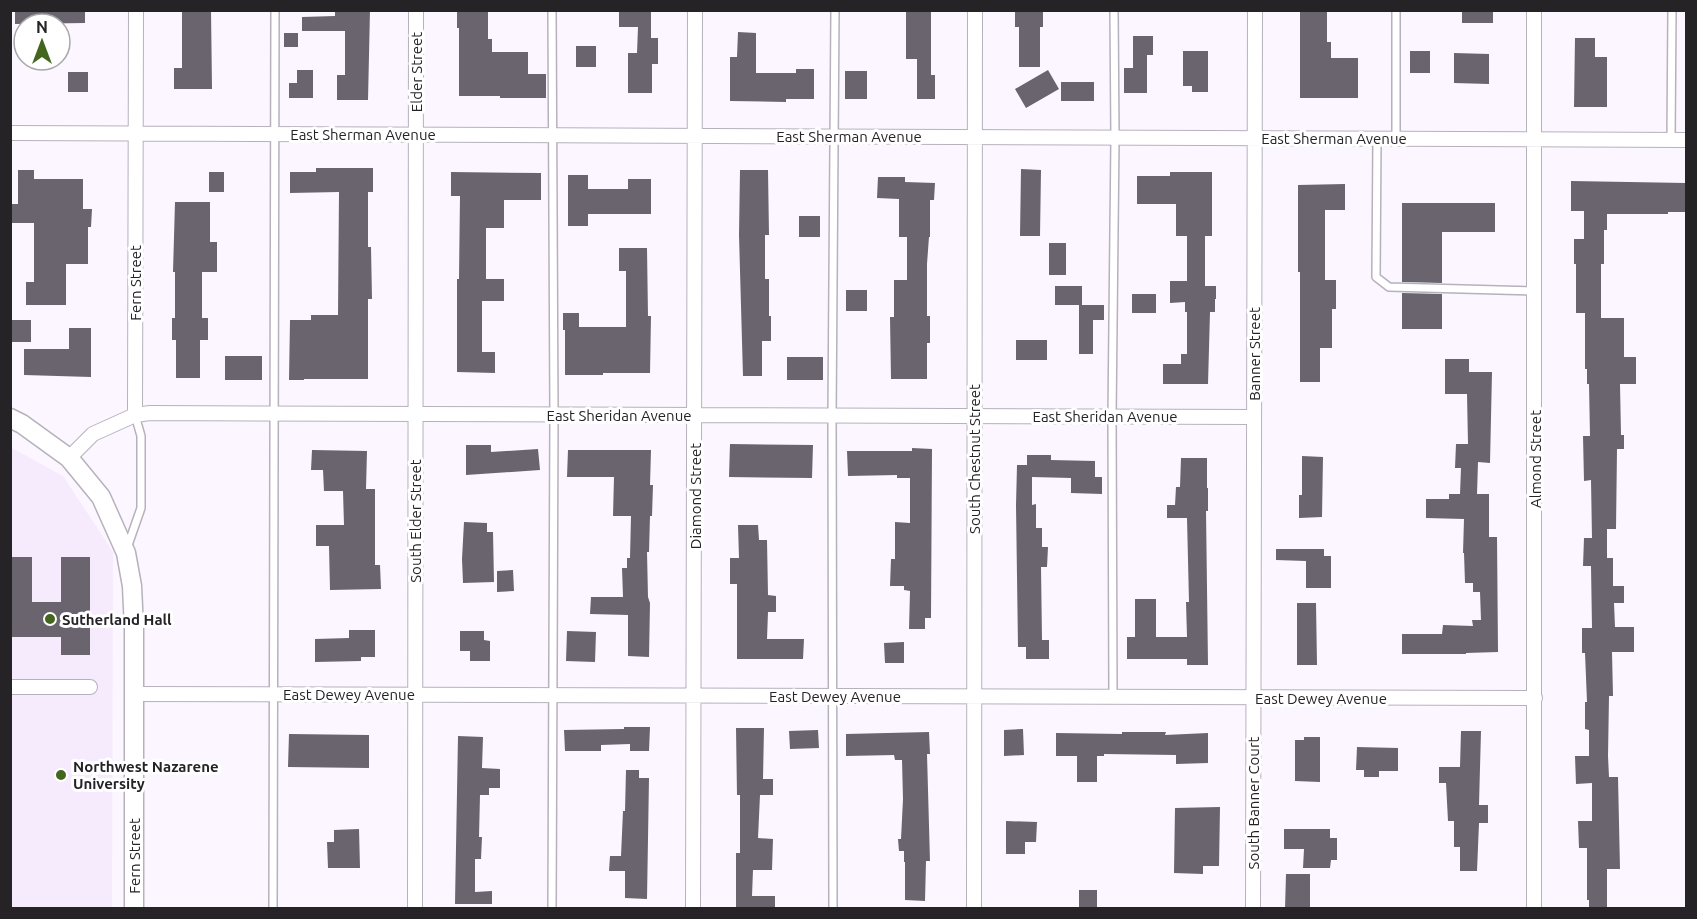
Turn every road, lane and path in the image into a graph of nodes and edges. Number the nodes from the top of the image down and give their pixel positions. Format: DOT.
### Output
graph roads {
  1 [pos="136,10"];
  2 [pos="274,10"];
  3 [pos="416,10"];
  4 [pos="552,10"];
  5 [pos="695,10"];
  6 [pos="835,10"];
  7 [pos="975,10"];
  8 [pos="1114,10"];
  9 [pos="1255,10"];
  10 [pos="1396,10"];
  11 [pos="1534,10"];
  12 [pos="1672,10"];
  13 [pos="10,133"];
  14 [pos="136,133"];
  15 [pos="274,134"];
  16 [pos="416,134"];
  17 [pos="552,135"];
  18 [pos="695,135"];
  19 [pos="835,136"];
  20 [pos="975,137"];
  21 [pos="1115,138"];
  22 [pos="1255,138"];
  23 [pos="1377,139"];
  24 [pos="1396,139"];
  25 [pos="1534,139"];
  26 [pos="1671,140"];
  27 [pos="1686,140"];
  28 [pos="1534,291"];
  29 [pos="274,414"];
  30 [pos="414,414"];
  31 [pos="135,415"];
  32 [pos="554,415"];
  33 [pos="695,415"];
  34 [pos="832,416"];
  35 [pos="974,416"];
  36 [pos="1112,416"];
  37 [pos="1254,417"];
  38 [pos="10,418"];
  39 [pos="69,458"];
  40 [pos="126,553"];
  41 [pos="10,687"];
  42 [pos="90,687"];
  43 [pos="134,694"];
  44 [pos="273,694"];
  45 [pos="415,694"];
  46 [pos="554,695"];
  47 [pos="694,695"];
  48 [pos="832,696"];
  49 [pos="974,696"];
  50 [pos="1113,697"];
  51 [pos="1253,697"];
  52 [pos="1535,698"];
  53 [pos="134,909"];
  54 [pos="273,909"];
  55 [pos="415,909"];
  56 [pos="552,909"];
  57 [pos="693,909"];
  58 [pos="833,909"];
  59 [pos="974,909"];
  60 [pos="1253,909"];
  61 [pos="1534,909"];
  1 -- 14 [label="street, Fern Street"];
  2 -- 15 [label="lane"];
  3 -- 16 [label="street, Elder Street"];
  4 -- 17 [label="lane"];
  5 -- 18 [label="street, Diamond Street"];
  6 -- 19 [label="lane"];
  7 -- 20 [label="street, South Chestnut Street"];
  8 -- 21 [label="lane"];
  9 -- 22 [label="street, Banner Street"];
  10 -- 24 [label="lane"];
  11 -- 25 [label="street, Almond Street"];
  12 -- 26 [label="lane"];
  13 -- 14 [label="street, East Sherman Avenue"];
  14 -- 15 [label="street, East Sherman Avenue"];
  14 -- 31 [label="street, Fern Street"];
  15 -- 16 [label="street, East Sherman Avenue"];
  15 -- 29 [label="lane"];
  16 -- 17 [label="street, East Sherman Avenue"];
  16 -- 30 [label="street, South Elder Street"];
  17 -- 18 [label="street, East Sherman Avenue"];
  17 -- 32 [label="lane"];
  18 -- 19 [label="street, East Sherman Avenue"];
  18 -- 33 [label="street, Diamond Street"];
  19 -- 20 [label="street, East Sherman Avenue"];
  19 -- 34 [label="lane"];
  20 -- 21 [label="street, East Sherman Avenue"];
  20 -- 35 [label="street, South Chestnut Street"];
  21 -- 22 [label="street, East Sherman Avenue"];
  21 -- 36 [label="lane"];
  22 -- 23 [label="street, East Sherman Avenue"];
  22 -- 37 [label="street, Banner Street"];
  23 -- 24 [label="street, East Sherman Avenue"];
  23 -- 28 [label="lane"];
  24 -- 25 [label="street, East Sherman Avenue"];
  25 -- 26 [label="street, East Sherman Avenue"];
  25 -- 28 [label="street, Almond Street"];
  26 -- 27 [label="street, East Sherman Avenue"];
  28 -- 52 [label="street, Almond Street"];
  29 -- 30 [label="street, East Sheridan Avenue"];
  29 -- 31 [label="street, East Sheridan Avenue"];
  29 -- 44 [label="lane"];
  30 -- 32 [label="street, East Sheridan Avenue"];
  30 -- 45 [label="street, South Elder Street"];
  31 -- 39 [label="street, East Sheridan Avenue"];
  31 -- 40 [label="lane, Fern Street"];
  32 -- 33 [label="street, East Sheridan Avenue"];
  32 -- 46 [label="lane"];
  33 -- 34 [label="street, East Sheridan Avenue"];
  33 -- 47 [label="street, Diamond Street"];
  34 -- 35 [label="street, East Sheridan Avenue"];
  34 -- 48 [label="lane"];
  35 -- 36 [label="street, East Sheridan Avenue"];
  35 -- 49 [label="street, South Chestnut Street"];
  36 -- 37 [label="street, East Sheridan Avenue"];
  36 -- 50 [label="lane"];
  37 -- 51 [label="street, Banner Street"];
  38 -- 39 [label="street"];
  39 -- 40 [label="street, Fern Street"];
  40 -- 43 [label="street, Fern Street"];
  41 -- 42 [label="street"];
  43 -- 44 [label="street, East Dewey Avenue"];
  43 -- 53 [label="street, Fern Street"];
  44 -- 45 [label="street, East Dewey Avenue"];
  44 -- 54 [label="lane"];
  45 -- 46 [label="street, East Dewey Avenue"];
  45 -- 55 [label="street, South Elder Street"];
  46 -- 47 [label="street, East Dewey Avenue"];
  46 -- 56 [label="lane"];
  47 -- 48 [label="street, East Dewey Avenue"];
  47 -- 57 [label="street, Diamond Street"];
  48 -- 49 [label="street, East Dewey Avenue"];
  48 -- 58 [label="lane"];
  49 -- 50 [label="street, East Dewey Avenue"];
  49 -- 59 [label="street, South Chestnut Street"];
  50 -- 51 [label="street, East Dewey Avenue"];
  51 -- 52 [label="street, East Dewey Avenue"];
  51 -- 60 [label="street, South Banner Court"];
  52 -- 61 [label="street, Almond Street"];
}
